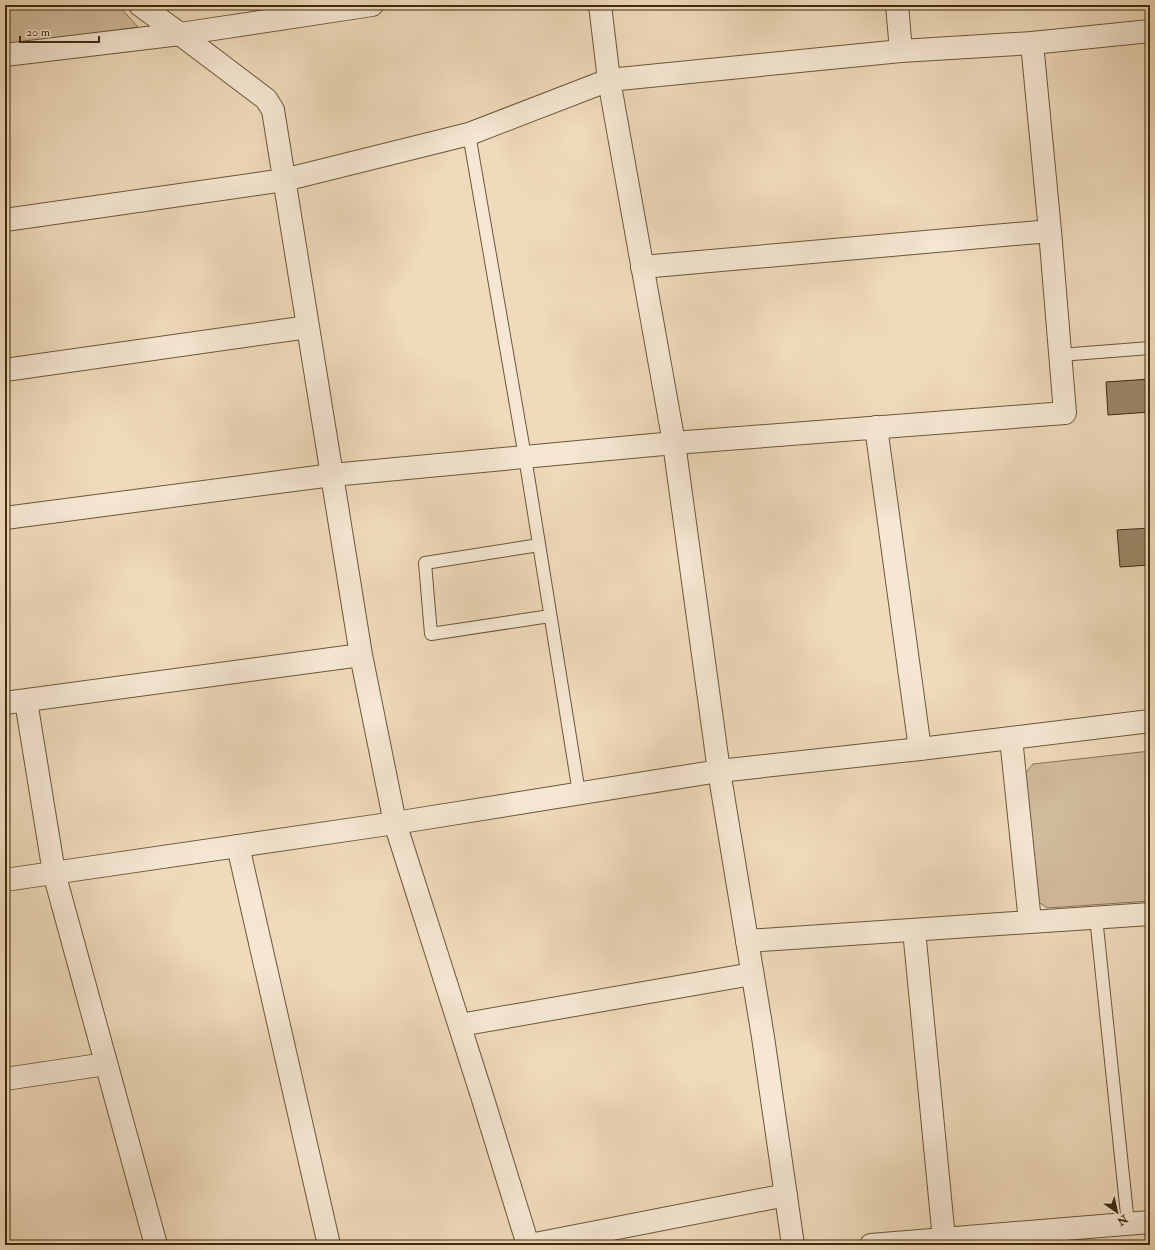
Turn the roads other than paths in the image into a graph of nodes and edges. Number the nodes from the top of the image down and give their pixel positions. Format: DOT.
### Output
graph roads {
  1 [pos="140,5"];
  2 [pos="372,5"];
  3 [pos="600,5"];
  4 [pos="897,5"];
  5 [pos="1150,31"];
  6 [pos="180,34"];
  7 [pos="1032,43"];
  8 [pos="901,51"];
  9 [pos="5,55"];
  10 [pos="609,80"];
  11 [pos="469,134"];
  12 [pos="284,180"];
  13 [pos="5,220"];
  14 [pos="1050,231"];
  15 [pos="642,267"];
  16 [pos="308,327"];
  17 [pos="1150,348"];
  18 [pos="1060,355"];
  19 [pos="5,370"];
  20 [pos="876,427"];
  21 [pos="674,443"];
  22 [pos="525,457"];
  23 [pos="332,475"];
  24 [pos="5,518"];
  25 [pos="539,545"];
  26 [pos="550,616"];
  27 [pos="361,655"];
  28 [pos="16,702"];
  29 [pos="1150,721"];
  30 [pos="1011,738"];
  31 [pos="920,749"];
  32 [pos="719,771"];
  33 [pos="579,793"];
  34 [pos="395,823"];
  35 [pos="238,846"];
  36 [pos="54,873"];
  37 [pos="5,880"];
  38 [pos="1150,914"];
  39 [pos="1096,917"];
  40 [pos="1030,922"];
  41 [pos="914,930"];
  42 [pos="747,941"];
  43 [pos="752,974"];
  44 [pos="460,1025"];
  45 [pos="106,1064"];
  46 [pos="5,1079"];
  47 [pos="786,1194"];
  48 [pos="1150,1222"];
  49 [pos="1128,1224"];
  50 [pos="944,1239"];
  51 [pos="156,1245"];
  52 [pos="329,1245"];
  53 [pos="529,1245"];
  54 [pos="794,1245"];
  55 [pos="871,1245"];
  1 -- 6 [label="street"];
  2 -- 6 [label="street"];
  3 -- 10 [label="street"];
  4 -- 8 [label="street"];
  5 -- 7 [label="street"];
  6 -- 9 [label="street"];
  6 -- 12 [label="street"];
  7 -- 8 [label="street"];
  7 -- 14 [label="street"];
  8 -- 10 [label="street"];
  10 -- 11 [label="street"];
  10 -- 15 [label="street"];
  11 -- 12 [label="street"];
  11 -- 22 [label="lane"];
  12 -- 13 [label="street"];
  12 -- 16 [label="street"];
  14 -- 15 [label="street"];
  14 -- 18 [label="street"];
  15 -- 21 [label="street"];
  16 -- 19 [label="street"];
  16 -- 23 [label="street"];
  17 -- 18 [label="lane"];
  18 -- 20 [label="street"];
  20 -- 21 [label="street"];
  20 -- 31 [label="street"];
  21 -- 22 [label="street"];
  21 -- 32 [label="street"];
  22 -- 23 [label="street"];
  22 -- 25 [label="lane"];
  23 -- 24 [label="street"];
  23 -- 27 [label="street"];
  25 -- 26 [label="lane"];
  25 -- 26 [label="lane"];
  26 -- 33 [label="lane"];
  27 -- 28 [label="street"];
  27 -- 34 [label="street"];
  28 -- 36 [label="street"];
  29 -- 30 [label="street"];
  30 -- 31 [label="street"];
  30 -- 40 [label="street"];
  31 -- 32 [label="street"];
  32 -- 33 [label="street"];
  32 -- 42 [label="street"];
  33 -- 34 [label="street"];
  34 -- 35 [label="street"];
  34 -- 44 [label="street"];
  35 -- 36 [label="street"];
  35 -- 52 [label="street"];
  36 -- 37 [label="street"];
  36 -- 45 [label="street"];
  38 -- 39 [label="street"];
  39 -- 40 [label="street"];
  39 -- 49 [label="lane"];
  40 -- 41 [label="street"];
  41 -- 42 [label="street"];
  41 -- 50 [label="street"];
  42 -- 43 [label="street"];
  43 -- 44 [label="street"];
  43 -- 47 [label="street"];
  44 -- 53 [label="street"];
  45 -- 46 [label="street"];
  45 -- 51 [label="street"];
  47 -- 53 [label="street"];
  47 -- 54 [label="street"];
  48 -- 49 [label="street"];
  49 -- 50 [label="street"];
  50 -- 55 [label="street"];
}
